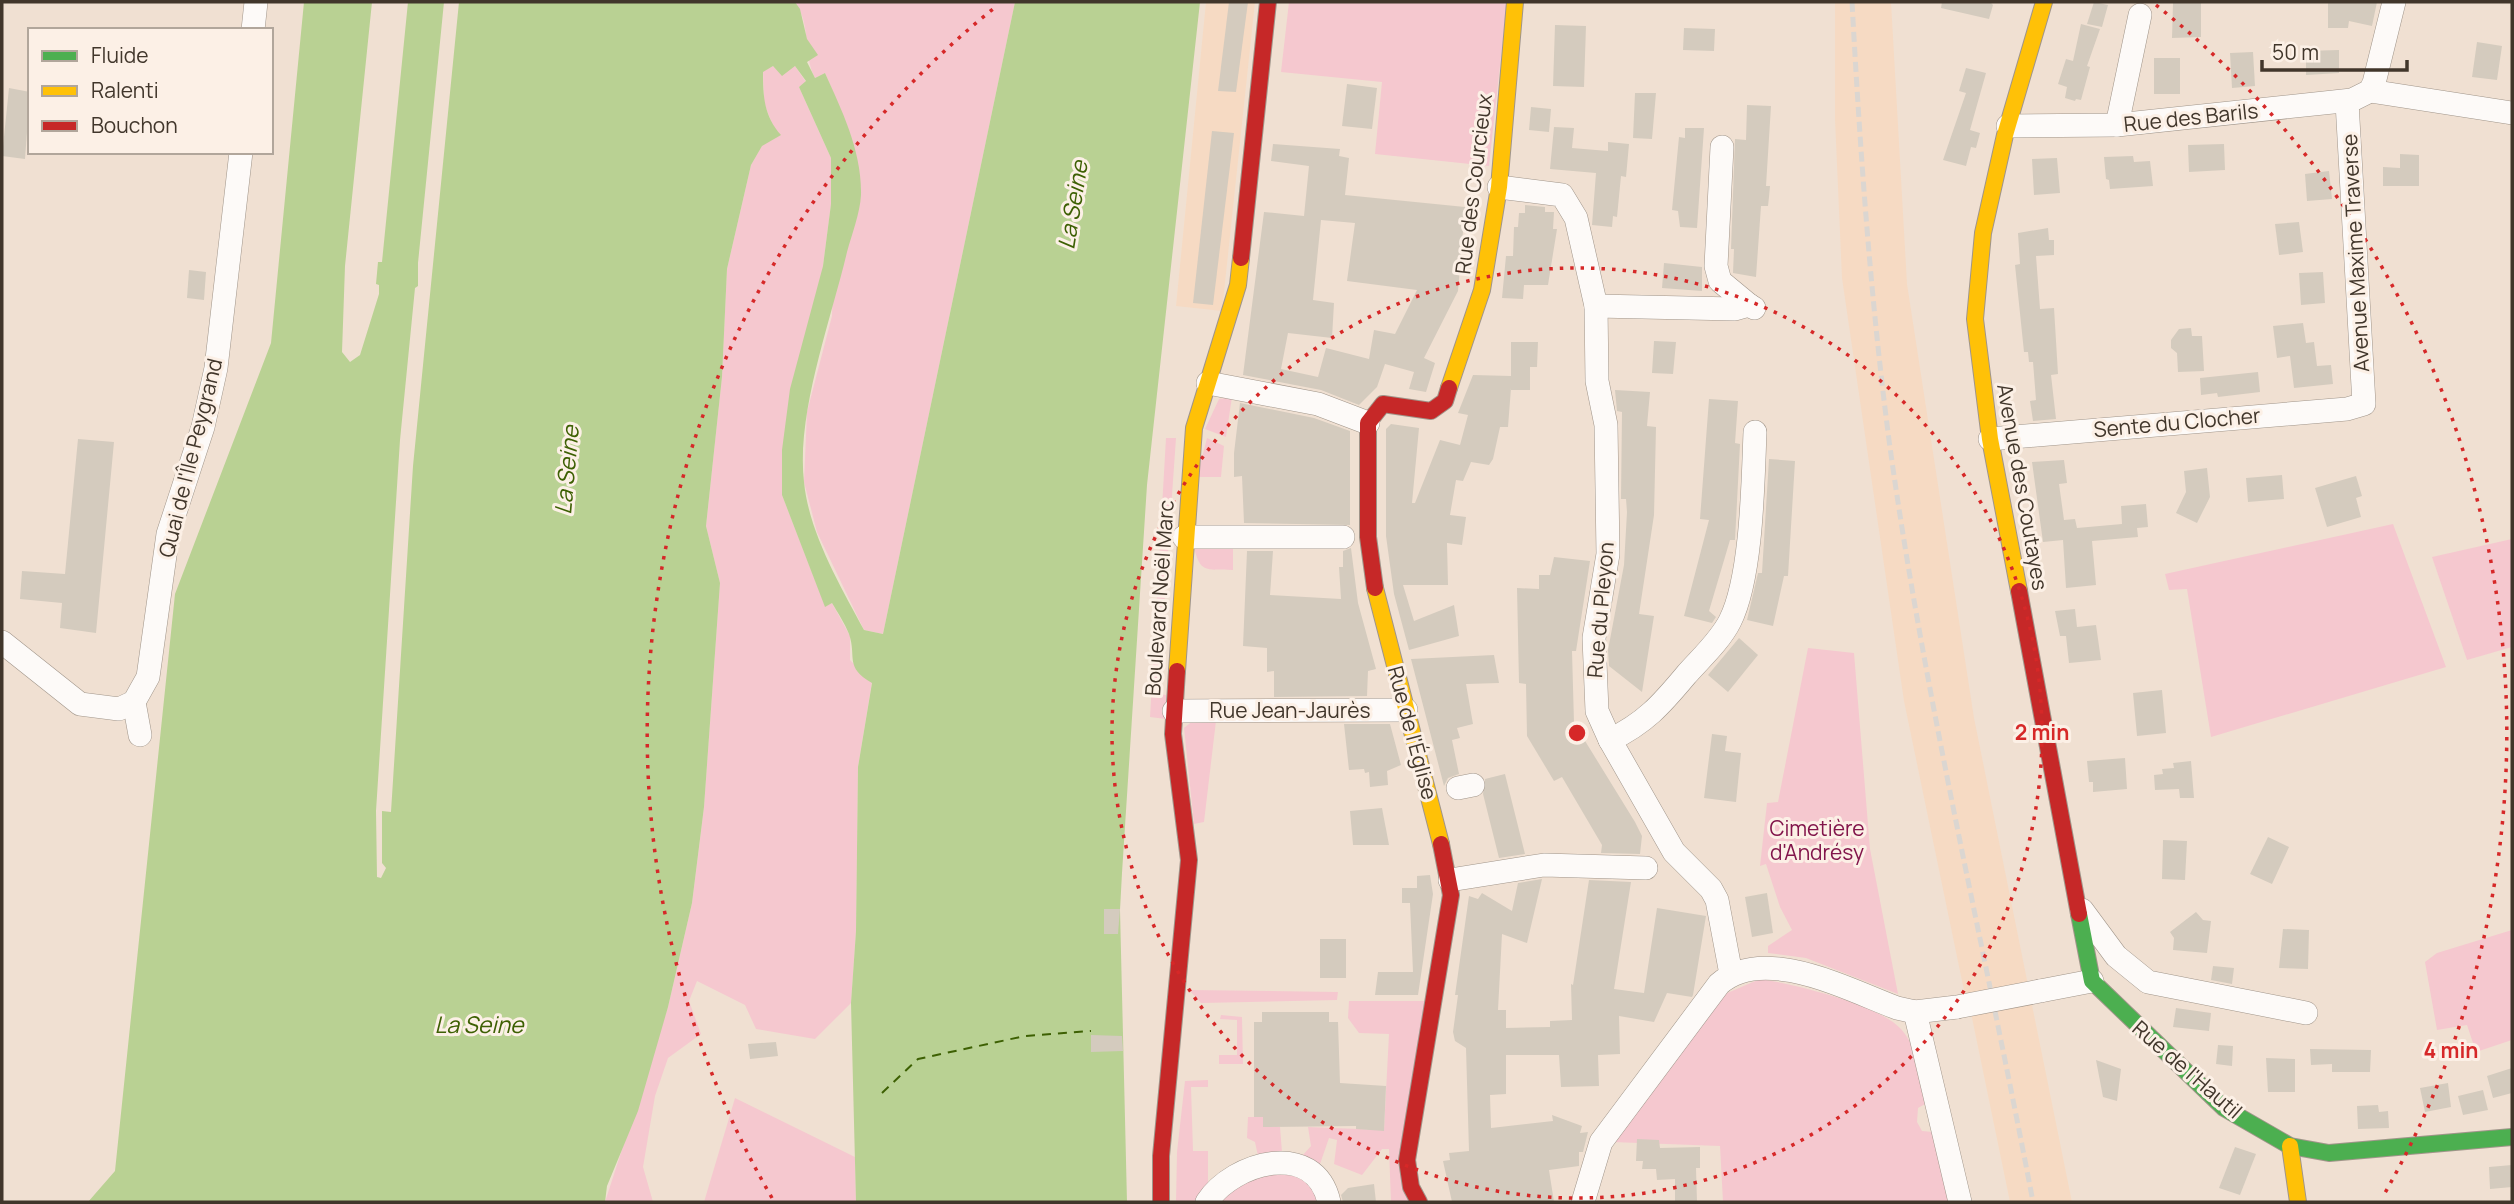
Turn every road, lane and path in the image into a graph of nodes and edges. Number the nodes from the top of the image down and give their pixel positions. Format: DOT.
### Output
graph roads {
  1 [pos="256,2"];
  2 [pos="1268,2"];
  3 [pos="2044,2"];
  4 [pos="2394,2"];
  5 [pos="1515,6"];
  6 [pos="2140,15"];
  7 [pos="253,28"];
  8 [pos="2370,91"];
  9 [pos="2347,102"];
  10 [pos="2512,113"];
  11 [pos="2008,125"];
  12 [pos="2117,125"];
  13 [pos="1722,148"];
  14 [pos="242,154"];
  15 [pos="1499,187"];
  16 [pos="1595,306"];
  17 [pos="1208,383"];
  18 [pos="2364,404"];
  19 [pos="1368,423"];
  20 [pos="1755,432"];
  21 [pos="1990,439"];
  22 [pos="1184,537"];
  23 [pos="1343,537"];
  24 [pos="2,642"];
  25 [pos="126,706"];
  26 [pos="1406,710"];
  27 [pos="1174,711"];
  28 [pos="140,735"];
  29 [pos="1610,740"];
  30 [pos="1666,867"];
  31 [pos="1450,880"];
  32 [pos="2076,901"];
  33 [pos="1731,974"];
  34 [pos="2092,981"];
  35 [pos="1915,1012"];
  36 [pos="2306,1013"];
  37 [pos="2512,1137"];
  38 [pos="2290,1146"];
  39 [pos="1161,1202"];
  40 [pos="1207,1202"];
  41 [pos="1329,1202"];
  42 [pos="1419,1202"];
  43 [pos="1583,1202"];
  44 [pos="1960,1202"];
  45 [pos="2298,1202"];
  1 -- 7 [label="street"];
  2 -- 17 [label="street, Boulevard Noël Marc"];
  3 -- 11 [label="street, Avenue des Coutayes"];
  4 -- 8 [label="street"];
  5 -- 15 [label="street, Rue des Courcieux"];
  6 -- 12 [label="street"];
  8 -- 9 [label="street, Rue des Barils"];
  8 -- 10 [label="street"];
  9 -- 12 [label="street, Rue des Barils"];
  9 -- 18 [label="street, Avenue Maxime Traverse"];
  11 -- 12 [label="street, Rue des Barils"];
  11 -- 21 [label="street, Avenue des Coutayes"];
  13 -- 16 [label="street"];
  14 -- 25 [label="street, Quai de l'Île Peygrand"];
  15 -- 16 [label="street, Rue du Pleyon"];
  15 -- 19 [label="street, Rue des Courcieux"];
  16 -- 29 [label="street, Rue du Pleyon"];
  17 -- 19 [label="street"];
  17 -- 22 [label="street, Boulevard Noël Marc"];
  18 -- 21 [label="street, Sente du Clocher"];
  19 -- 26 [label="street, Rue de l'Église"];
  20 -- 29 [label="street"];
  21 -- 32 [label="street, Avenue des Coutayes"];
  22 -- 23 [label="street"];
  22 -- 27 [label="street, Boulevard Noël Marc"];
  24 -- 25 [label="street"];
  25 -- 28 [label="street"];
  26 -- 27 [label="street, Rue Jean-Jaurès"];
  26 -- 31 [label="street, Rue de l'Église"];
  27 -- 39 [label="street, Boulevard Noël Marc"];
  29 -- 30 [label="street, Rue du Pleyon"];
  30 -- 31 [label="street"];
  30 -- 33 [label="street, Rue du Pleyon"];
  31 -- 42 [label="street, Rue de l'Église"];
  32 -- 34 [label="street, Avenue des Coutayes"];
  32 -- 36 [label="street"];
  33 -- 35 [label="street"];
  33 -- 43 [label="street"];
  34 -- 35 [label="street, bridge"];
  34 -- 38 [label="street, Rue de l'Hautil"];
  35 -- 44 [label="street"];
  37 -- 38 [label="street, Rue de l'Hautil"];
  38 -- 45 [label="street"];
  40 -- 41 [label="street"];
}
